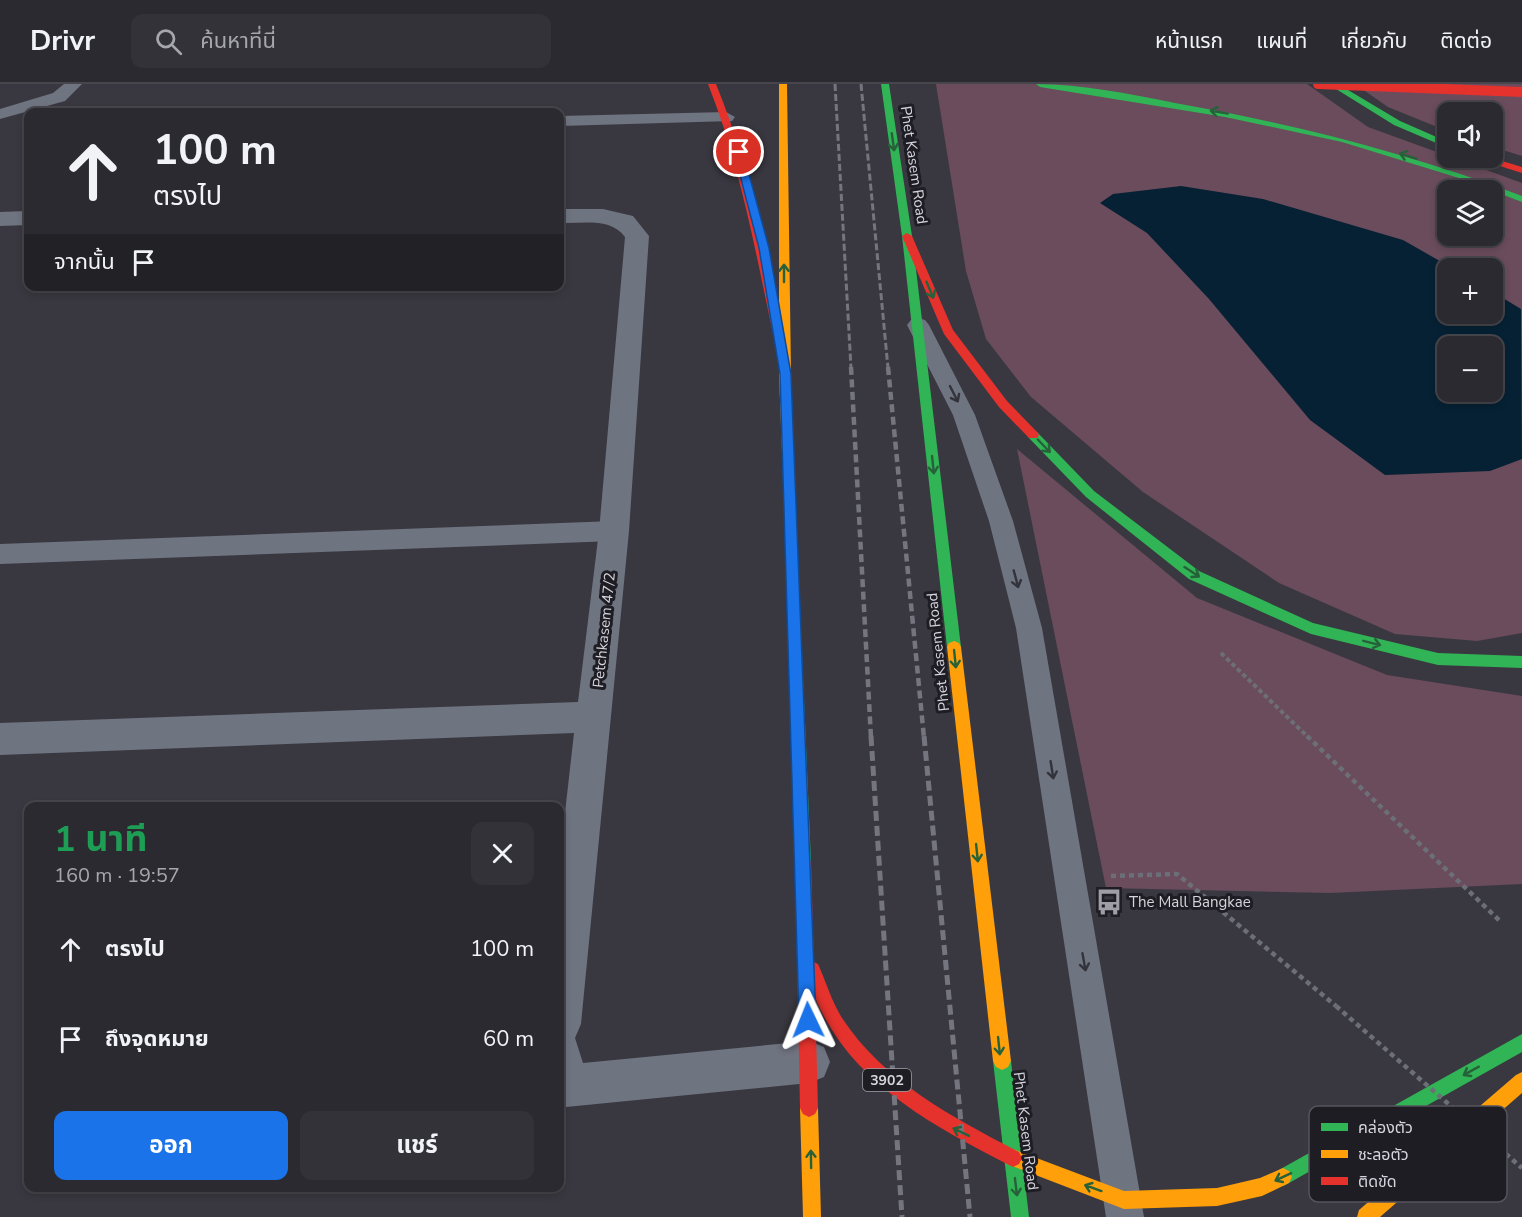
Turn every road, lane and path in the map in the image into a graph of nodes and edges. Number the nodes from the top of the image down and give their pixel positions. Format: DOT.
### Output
graph roads {
  1 [pos="74,84"];
  2 [pos="712,84"];
  3 [pos="783,84"];
  4 [pos="885,84"];
  5 [pos="1040,84"];
  6 [pos="1318,84"];
  7 [pos="1332,84"];
  8 [pos="1522,92"];
  9 [pos="0,114"];
  10 [pos="726,117"];
  11 [pos="564,121"];
  12 [pos="1437,140"];
  13 [pos="1503,164"];
  14 [pos="1522,170"];
  15 [pos="1522,199"];
  16 [pos="564,216"];
  17 [pos="24,218"];
  18 [pos="0,219"];
  19 [pos="907,236"];
  20 [pos="917,324"];
  21 [pos="785,374"];
  22 [pos="614,531"];
  23 [pos="0,554"];
  24 [pos="1221,653"];
  25 [pos="1522,662"];
  26 [pos="595,717"];
  27 [pos="0,739"];
  28 [pos="1102,876"];
  29 [pos="1501,922"];
  30 [pos="806,957"];
  31 [pos="564,989"];
  32 [pos="1522,1042"];
  33 [pos="809,1062"];
  34 [pos="564,1075"];
  35 [pos="1522,1081"];
  36 [pos="1411,1106"];
  37 [pos="1451,1106"];
  38 [pos="1493,1106"];
  39 [pos="1507,1155"];
  40 [pos="1013,1158"];
  41 [pos="1309,1164"];
  42 [pos="1522,1168"];
  43 [pos="1383,1202"];
  44 [pos="1125,1208"];
  45 [pos="812,1217"];
  46 [pos="1020,1217"];
  47 [pos="1366,1217"];
  1 -- 9 [label="lane"];
  2 -- 10 [label="main road"];
  21 -- 3 [label="main road, one-way"];
  4 -- 19 [label="main road, Phet Kasem Road, one-way"];
  15 -- 5 [label="main road, one-way"];
  6 -- 8 [label="main road, bridge"];
  7 -- 12 [label="main road"];
  10 -- 11 [label="lane"];
  10 -- 21 [label="main road"];
  13 -- 14 [label="main road"];
  16 -- 22 [label="street, Petchkasem 47/2"];
  17 -- 18 [label="street"];
  19 -- 20 [label="main road, Phet Kasem Road"];
  19 -- 25 [label="main road, one-way"];
  20 -- 40 [label="main road, Phet Kasem Road, one-way"];
  20 -- 44 [label="lane, one-way"];
  21 -- 30 [label="main road"];
  22 -- 23 [label="lane"];
  22 -- 26 [label="street, Petchkasem 47/2"];
  24 -- 29 [label="path"];
  26 -- 27 [label="street"];
  26 -- 31 [label="street, Petchkasem 47/2"];
  28 -- 37 [label="path, bridge"];
  30 -- 33 [label="main road"];
  40 -- 30 [label="main road, 3902, one-way"];
  32 -- 36 [label="main road, 3902, one-way"];
  33 -- 34 [label="street"];
  45 -- 33 [label="main road, one-way"];
  35 -- 38 [label="main road"];
  39 -- 42 [label="path, bridge"];
  44 -- 40 [label="main road, 3902, one-way"];
  40 -- 46 [label="main road, Phet Kasem Road, one-way"];
  41 -- 44 [label="main road, 3902, one-way"];
  43 -- 47 [label="main road"];
}
